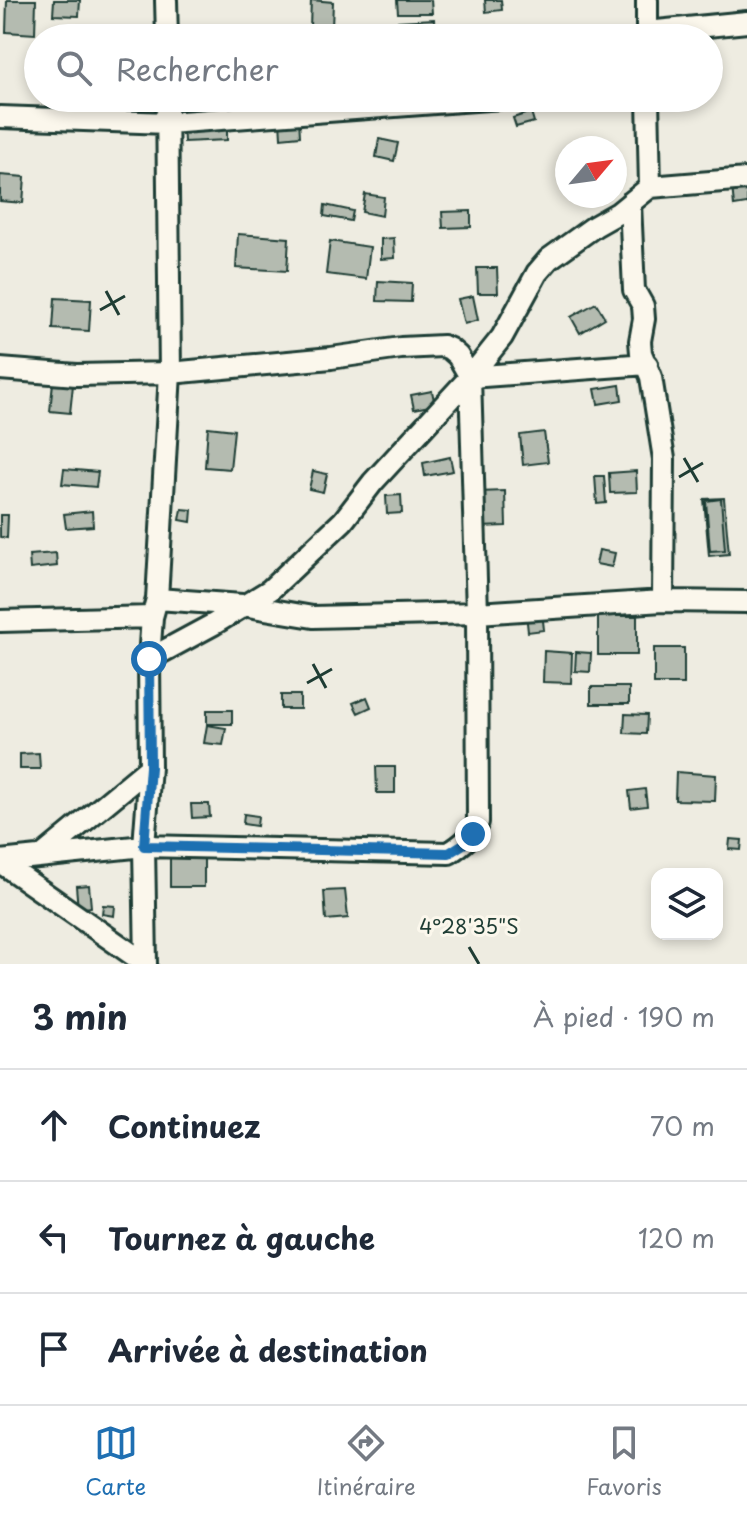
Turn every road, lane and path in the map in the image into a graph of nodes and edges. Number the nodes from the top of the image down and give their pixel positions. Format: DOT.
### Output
graph roads {
  1 [pos="166,0"];
  2 [pos="647,0"];
  3 [pos="747,22"];
  4 [pos="167,24"];
  5 [pos="647,24"];
  6 [pos="723,25"];
  7 [pos="168,112"];
  8 [pos="315,112"];
  9 [pos="648,112"];
  10 [pos="0,117"];
  11 [pos="168,123"];
  12 [pos="747,179"];
  13 [pos="650,187"];
  14 [pos="630,203"];
  15 [pos="647,364"];
  16 [pos="0,369"];
  17 [pos="476,370"];
  18 [pos="170,373"];
  19 [pos="663,601"];
  20 [pos="747,602"];
  21 [pos="242,605"];
  22 [pos="155,608"];
  23 [pos="477,613"];
  24 [pos="0,621"];
  25 [pos="149,659"];
  26 [pos="150,767"];
  27 [pos="144,846"];
  28 [pos="42,856"];
  29 [pos="0,862"];
  30 [pos="146,964"];
  1 -- 4 [label="street"];
  2 -- 5 [label="street"];
  3 -- 6 [label="street"];
  7 -- 11 [label="street"];
  8 -- 11 [label="street"];
  9 -- 13 [label="street"];
  10 -- 11 [label="street"];
  11 -- 18 [label="street"];
  12 -- 13 [label="street"];
  13 -- 14 [label="street"];
  14 -- 15 [label="street"];
  14 -- 17 [label="street"];
  15 -- 17 [label="street"];
  15 -- 19 [label="street"];
  16 -- 18 [label="street"];
  17 -- 18 [label="street"];
  17 -- 21 [label="street"];
  17 -- 23 [label="street"];
  18 -- 22 [label="street"];
  19 -- 20 [label="street"];
  19 -- 23 [label="street"];
  21 -- 22 [label="street"];
  21 -- 23 [label="street"];
  21 -- 25 [label="street"];
  22 -- 24 [label="street"];
  22 -- 25 [label="street"];
  23 -- 27 [label="street"];
  25 -- 26 [label="street"];
  26 -- 27 [label="street"];
  26 -- 28 [label="street"];
  27 -- 28 [label="street"];
  27 -- 30 [label="street"];
  28 -- 29 [label="street"];
  29 -- 30 [label="street"];
}
